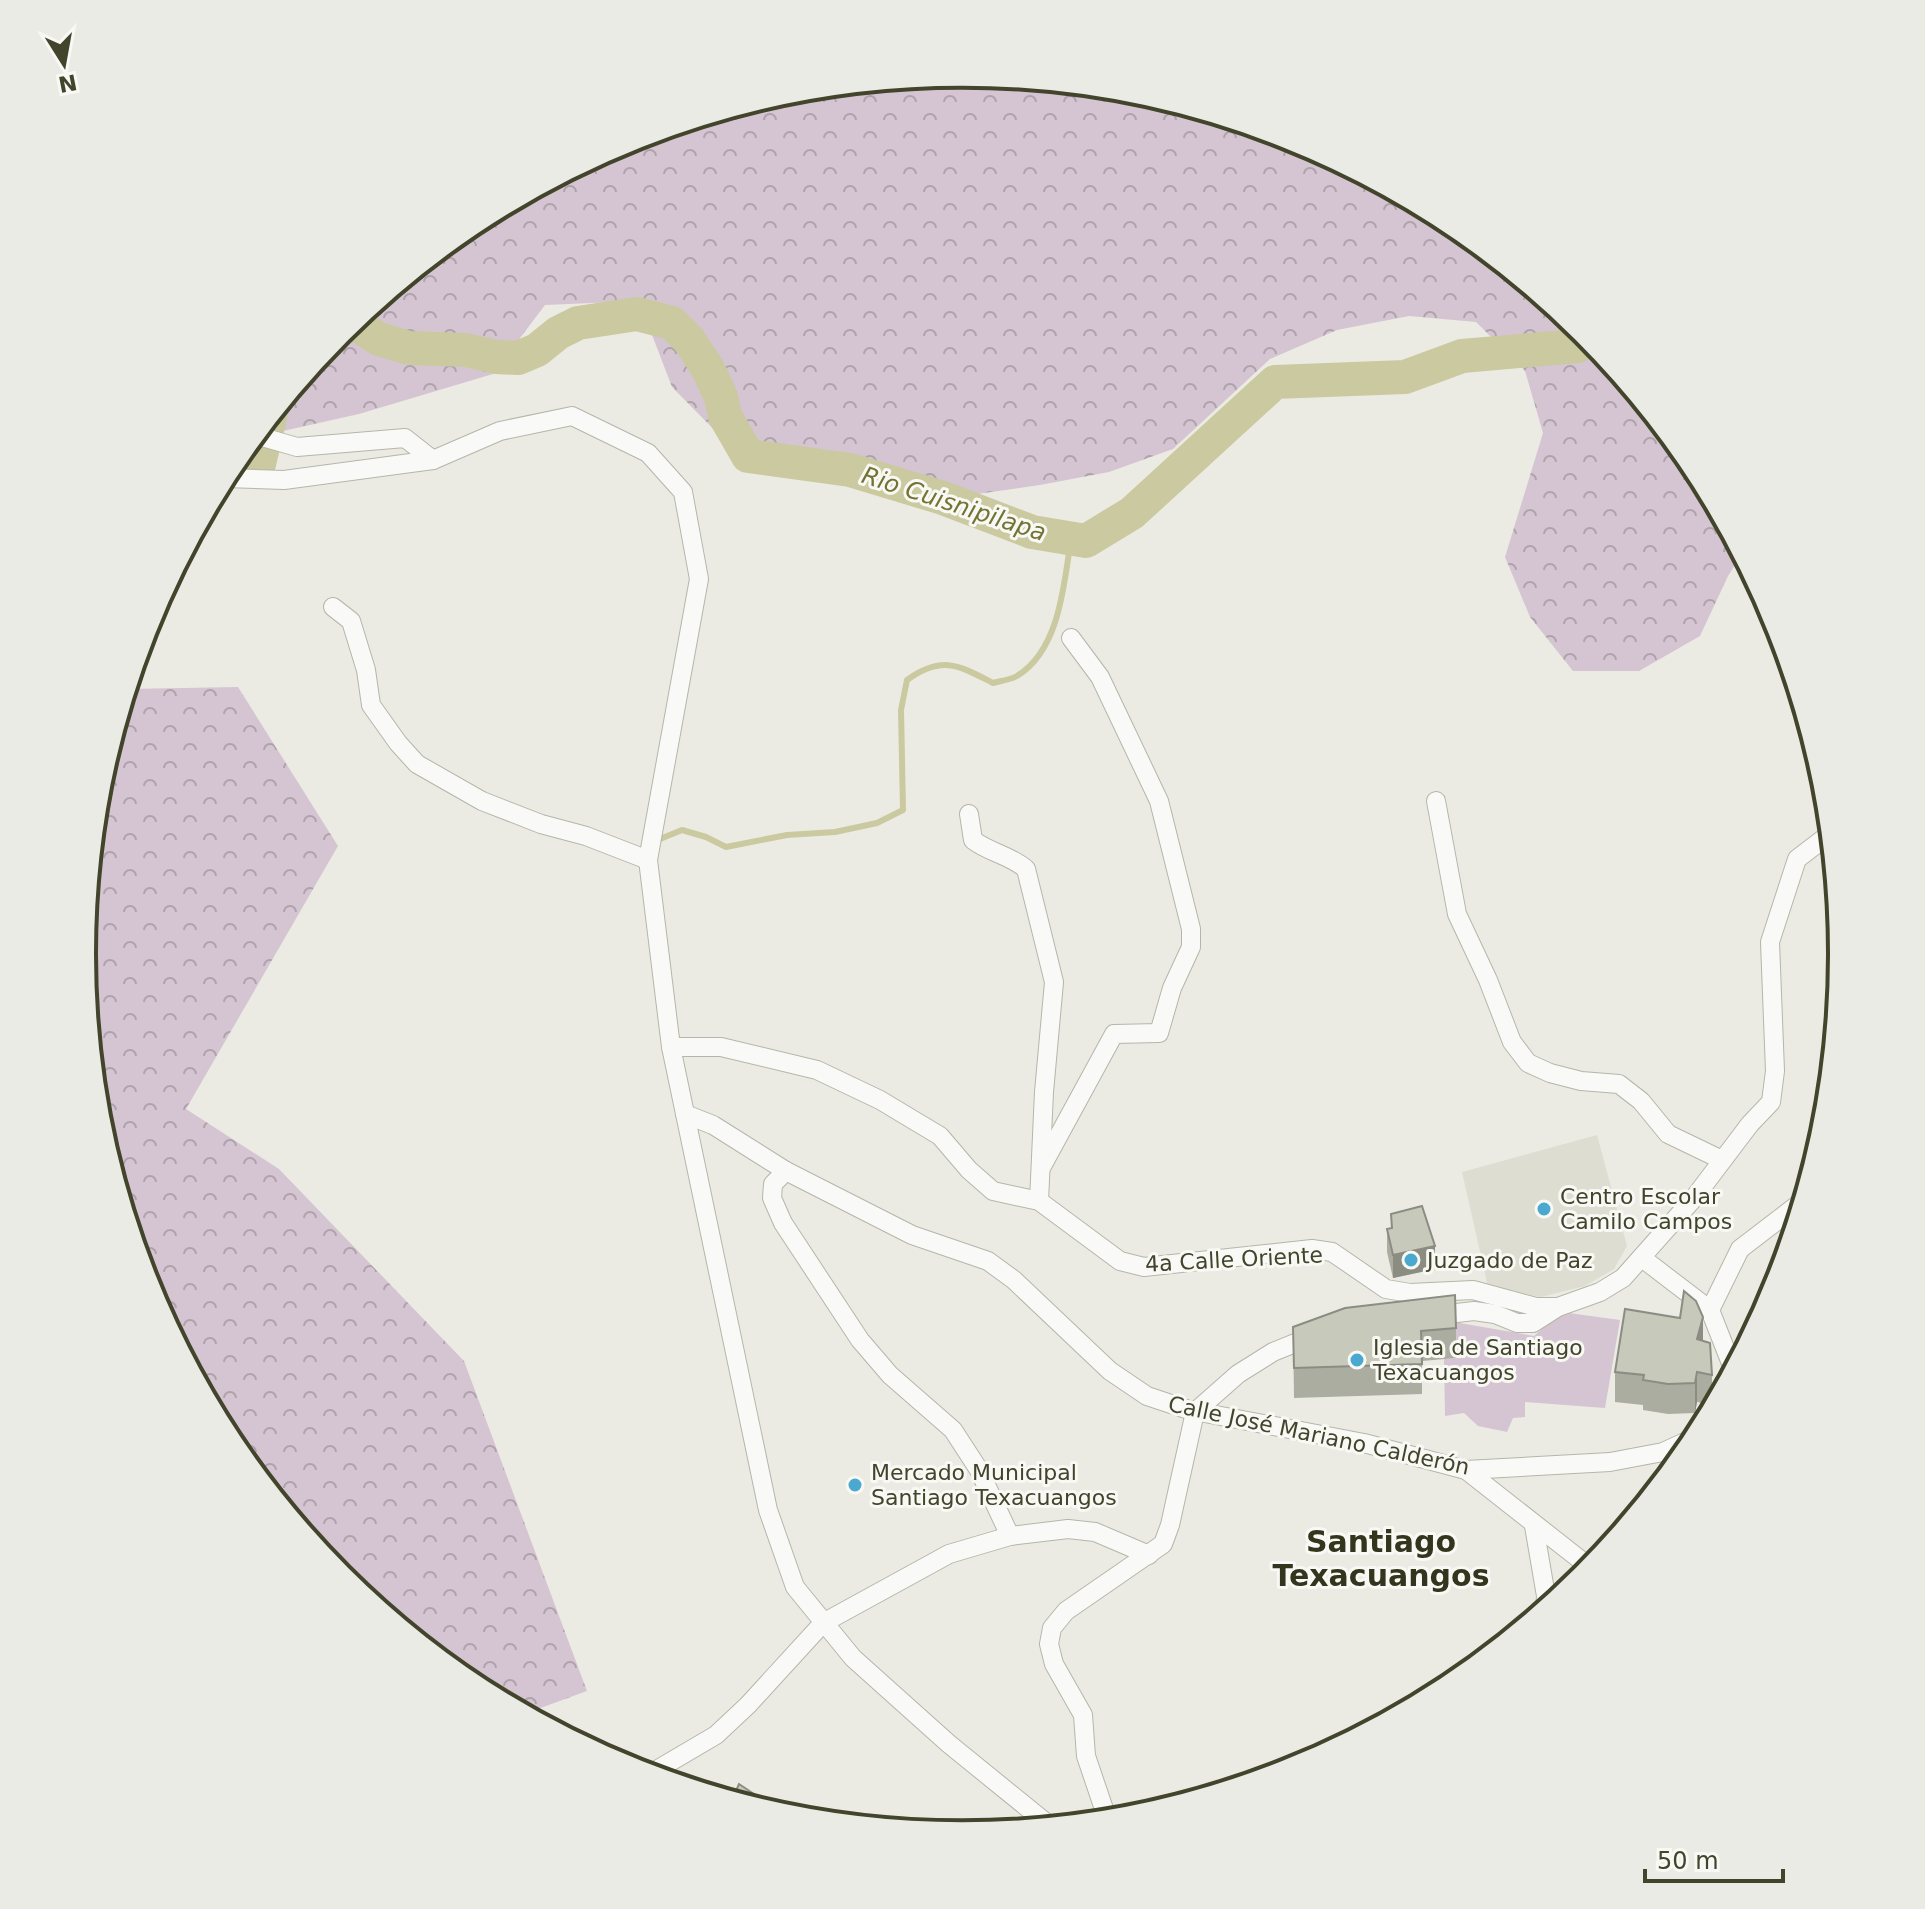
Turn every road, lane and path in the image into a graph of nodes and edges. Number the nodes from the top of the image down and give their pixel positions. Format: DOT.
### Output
graph roads {
  1 [pos="266,439"];
  2 [pos="433,460"];
  3 [pos="239,478"];
  4 [pos="333,607"];
  5 [pos="1071,638"];
  6 [pos="1436,801"];
  7 [pos="969,814"];
  8 [pos="1822,840"];
  9 [pos="648,860"];
  10 [pos="671,1047"];
  11 [pos="685,1114"];
  12 [pos="1722,1160"];
  13 [pos="1041,1168"];
  14 [pos="786,1171"];
  15 [pos="1039,1201"];
  16 [pos="1789,1211"];
  17 [pos="1642,1258"];
  18 [pos="1558,1307"];
  19 [pos="1710,1310"];
  20 [pos="1407,1320"];
  21 [pos="1332,1329"];
  22 [pos="1729,1358"];
  23 [pos="1195,1412"];
  24 [pos="1676,1446"];
  25 [pos="1466,1470"];
  26 [pos="1534,1526"];
  27 [pos="1010,1536"];
  28 [pos="1149,1555"];
  29 [pos="1581,1561"];
  30 [pos="1546,1595"];
  31 [pos="823,1623"];
  32 [pos="662,1767"];
  33 [pos="1104,1809"];
  34 [pos="1039,1817"];
  1 -- 2 [label="street"];
  2 -- 3 [label="street"];
  2 -- 9 [label="street"];
  4 -- 9 [label="street"];
  5 -- 13 [label="street"];
  6 -- 12 [label="street"];
  7 -- 13 [label="street"];
  8 -- 12 [label="street"];
  9 -- 10 [label="street"];
  10 -- 11 [label="street"];
  10 -- 15 [label="street, 4a Calle Oriente"];
  11 -- 14 [label="street, Calle José Mariano Calderón"];
  11 -- 31 [label="street"];
  12 -- 17 [label="street"];
  13 -- 15 [label="street"];
  14 -- 23 [label="street, Calle José Mariano Calderón"];
  14 -- 27 [label="street"];
  15 -- 18 [label="street, 4a Calle Oriente"];
  16 -- 19 [label="street"];
  17 -- 18 [label="street"];
  17 -- 19 [label="street"];
  18 -- 20 [label="street"];
  19 -- 22 [label="street"];
  21 -- 23 [label="street"];
  23 -- 25 [label="street, Calle José Mariano Calderón"];
  23 -- 28 [label="street"];
  24 -- 25 [label="street, Calle José Mariano Calderón"];
  25 -- 26 [label="street"];
  26 -- 29 [label="street"];
  26 -- 30 [label="street"];
  27 -- 28 [label="street"];
  27 -- 31 [label="street"];
  28 -- 33 [label="street"];
  31 -- 32 [label="street"];
  31 -- 34 [label="street"];
}
